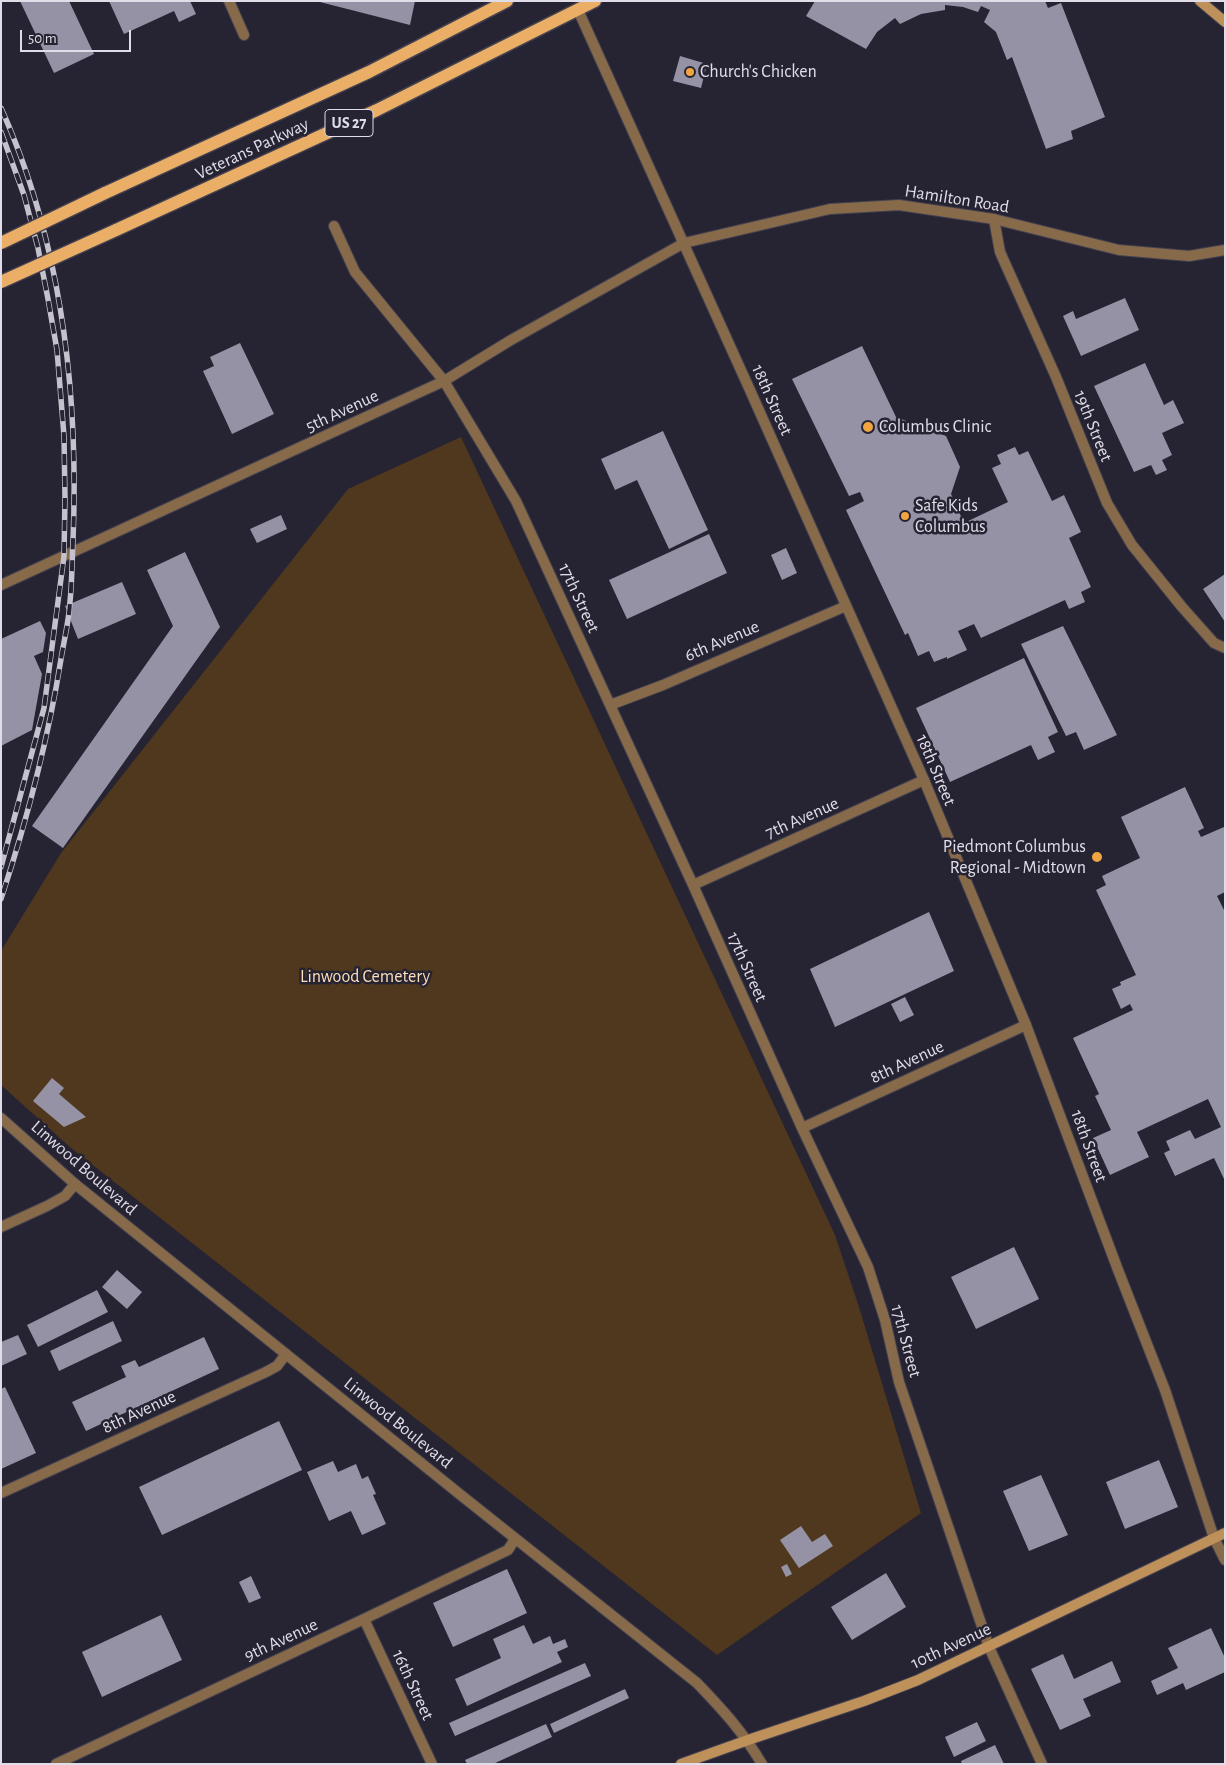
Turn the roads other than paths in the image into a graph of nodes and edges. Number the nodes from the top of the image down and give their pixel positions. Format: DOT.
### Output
graph roads {
  1 [pos="229,1"];
  2 [pos="507,1"];
  3 [pos="595,1"];
  4 [pos="1200,1"];
  5 [pos="578,10"];
  6 [pos="1225,22"];
  7 [pos="244,35"];
  8 [pos="994,219"];
  9 [pos="334,226"];
  10 [pos="1,243"];
  11 [pos="684,243"];
  12 [pos="1225,250"];
  13 [pos="1,282"];
  14 [pos="444,381"];
  15 [pos="1,585"];
  16 [pos="846,606"];
  17 [pos="1225,648"];
  18 [pos="610,705"];
  19 [pos="924,780"];
  20 [pos="693,885"];
  21 [pos="1026,1025"];
  22 [pos="1,1118"];
  23 [pos="802,1128"];
  24 [pos="75,1184"];
  25 [pos="1,1227"];
  26 [pos="286,1354"];
  27 [pos="1,1494"];
  28 [pos="1225,1533"];
  29 [pos="1214,1538"];
  30 [pos="516,1539"];
  31 [pos="1225,1560"];
  32 [pos="364,1619"];
  33 [pos="989,1647"];
  34 [pos="748,1740"];
  35 [pos="56,1764"];
  36 [pos="432,1764"];
  37 [pos="681,1764"];
  38 [pos="762,1764"];
  39 [pos="1042,1764"];
  1 -- 7 [label="street"];
  2 -- 10 [label="main road, Veterans Parkway / US 27, bridge"];
  3 -- 5 [label="main road, Veterans Parkway / US 27"];
  4 -- 6 [label="main road"];
  5 -- 11 [label="street, 18th Street"];
  5 -- 13 [label="main road, Veterans Parkway / US 27, bridge"];
  8 -- 11 [label="street, Hamilton Road"];
  8 -- 12 [label="street, Hamilton Road"];
  8 -- 17 [label="street, 19th Street"];
  9 -- 14 [label="street, 17th Street"];
  11 -- 14 [label="street, 5th Avenue"];
  11 -- 16 [label="street, 18th Street"];
  14 -- 15 [label="street, 5th Avenue"];
  14 -- 18 [label="street, 17th Street"];
  16 -- 18 [label="street, 6th Avenue"];
  16 -- 19 [label="street, 18th Street"];
  18 -- 20 [label="street, 17th Street"];
  19 -- 20 [label="street, 7th Avenue"];
  19 -- 21 [label="street, 18th Street"];
  20 -- 23 [label="street, 17th Street"];
  21 -- 23 [label="street, 8th Avenue"];
  21 -- 29 [label="street, 18th Street"];
  22 -- 24 [label="street, Linwood Boulevard"];
  23 -- 33 [label="street, 17th Street"];
  24 -- 25 [label="street"];
  24 -- 26 [label="street, Linwood Boulevard"];
  26 -- 27 [label="street, 8th Avenue"];
  26 -- 30 [label="street, Linwood Boulevard"];
  28 -- 29 [label="main road, 10th Avenue"];
  29 -- 31 [label="street, 18th Street"];
  29 -- 33 [label="main road, 10th Avenue"];
  30 -- 32 [label="street, 9th Avenue"];
  30 -- 34 [label="street, Linwood Boulevard"];
  32 -- 35 [label="street, 9th Avenue"];
  32 -- 36 [label="street, 16th Street"];
  33 -- 34 [label="main road, 10th Avenue"];
  33 -- 39 [label="street, 17th Street"];
  34 -- 37 [label="main road, 10th Avenue"];
  34 -- 38 [label="street, Linwood Boulevard"];
}
